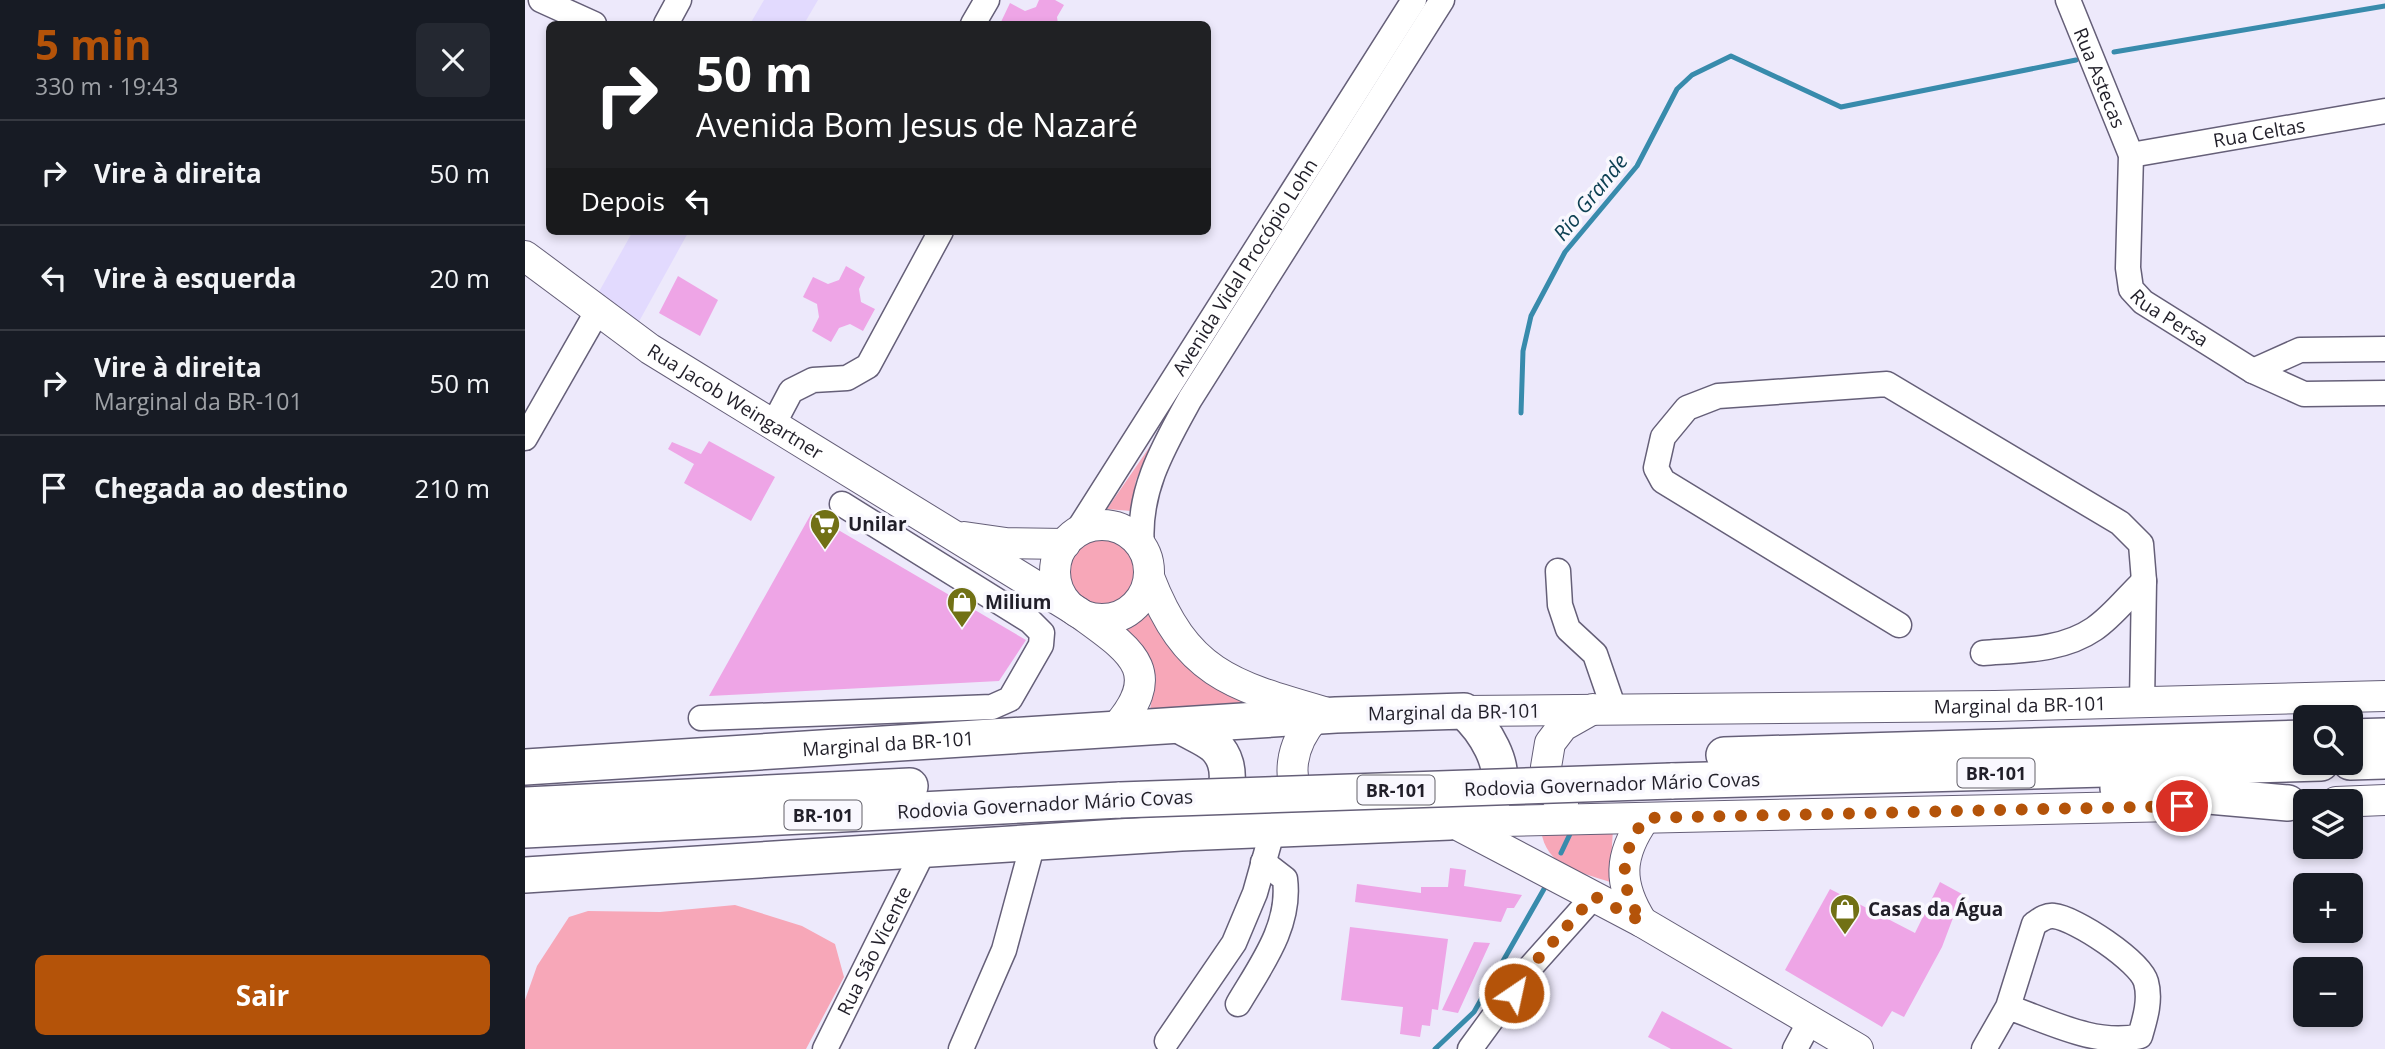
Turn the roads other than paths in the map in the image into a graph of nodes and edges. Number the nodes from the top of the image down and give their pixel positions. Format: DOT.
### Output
graph roads {
  1 [pos="541,0"];
  2 [pos="679,0"];
  3 [pos="987,0"];
  4 [pos="1414,0"];
  5 [pos="1442,0"];
  6 [pos="2068,0"];
  7 [pos="587,21"];
  8 [pos="668,21"];
  9 [pos="975,21"];
  10 [pos="2385,111"];
  11 [pos="2131,155"];
  12 [pos="939,235"];
  13 [pos="525,256"];
  14 [pos="597,312"];
  15 [pos="2385,349"];
  16 [pos="2253,371"];
  17 [pos="2385,393"];
  18 [pos="773,425"];
  19 [pos="525,438"];
  20 [pos="842,504"];
  21 [pos="952,535"];
  22 [pos="1070,538"];
  23 [pos="1142,547"];
  24 [pos="1558,571"];
  25 [pos="1149,577"];
  26 [pos="2144,580"];
  27 [pos="1078,612"];
  28 [pos="1899,625"];
  29 [pos="1983,653"];
  30 [pos="2385,696"];
  31 [pos="2142,703"];
  32 [pos="1604,709"];
  33 [pos="1464,711"];
  34 [pos="757,716"];
  35 [pos="1325,716"];
  36 [pos="701,718"];
  37 [pos="1181,726"];
  38 [pos="1113,732"];
  39 [pos="2385,736"];
  40 [pos="2363,737"];
  41 [pos="2293,739"];
  42 [pos="757,753"];
  43 [pos="2385,761"];
  44 [pos="2363,762"];
  45 [pos="2293,764"];
  46 [pos="525,767"];
  47 [pos="1670,769"];
  48 [pos="1951,774"];
  49 [pos="1120,788"];
  50 [pos="2385,800"];
  51 [pos="2363,801"];
  52 [pos="2293,803"];
  53 [pos="2293,803"];
  54 [pos="525,805"];
  55 [pos="1505,807"];
  56 [pos="1645,818"];
  57 [pos="1605,819"];
  58 [pos="1450,822"];
  59 [pos="672,823"];
  60 [pos="1326,827"];
  61 [pos="1273,829"];
  62 [pos="525,830"];
  63 [pos="1181,832"];
  64 [pos="1033,843"];
  65 [pos="924,850"];
  66 [pos="525,852"];
  67 [pos="1263,862"];
  68 [pos="1544,871"];
  69 [pos="525,875"];
  70 [pos="1594,896"];
  71 [pos="1642,922"];
  72 [pos="1238,1004"];
  73 [pos="2008,1007"];
  74 [pos="1810,1021"];
  75 [pos="1167,1041"];
  76 [pos="825,1049"];
  77 [pos="961,1049"];
  78 [pos="1470,1049"];
  79 [pos="1795,1049"];
  80 [pos="1858,1049"];
  81 [pos="1985,1049"];
  1 -- 7 [label="street"];
  2 -- 8 [label="street"];
  3 -- 9 [label="street"];
  4 -- 22 [label="street, Avenida Vidal Procópio Lohn"];
  5 -- 23 [label="street, Avenida Vidal Procópio Lohn"];
  6 -- 11 [label="street, Rua Astecas"];
  10 -- 11 [label="street, Rua Celtas"];
  11 -- 16 [label="street, Rua Persa"];
  12 -- 18 [label="street"];
  13 -- 14 [label="main road, Rua Jacob Weingartner"];
  14 -- 18 [label="main road, Rua Jacob Weingartner"];
  14 -- 19 [label="street"];
  15 -- 16 [label="street"];
  16 -- 17 [label="street"];
  18 -- 21 [label="main road, Rua Jacob Weingartner"];
  20 -- 34 [label="street"];
  21 -- 22 [label="main road, Rua Jacob Weingartner"];
  21 -- 27 [label="main road, Rua Jacob Weingartner"];
  22 -- 23 [label="main road"];
  22 -- 27 [label="main road"];
  23 -- 25 [label="main road"];
  24 -- 32 [label="street"];
  25 -- 27 [label="main road"];
  25 -- 35 [label="main road"];
  26 -- 28 [label="street"];
  26 -- 29 [label="street"];
  26 -- 31 [label="street"];
  27 -- 38 [label="main road, Rua Jacob Weingartner"];
  30 -- 31 [label="main road, Marginal da BR-101"];
  31 -- 32 [label="main road, Marginal da BR-101"];
  32 -- 33 [label="main road, Marginal da BR-101"];
  32 -- 57 [label="main road"];
  33 -- 35 [label="highway, Marginal da BR-101"];
  33 -- 55 [label="highway"];
  34 -- 36 [label="street"];
  34 -- 42 [label="street"];
  35 -- 37 [label="highway, Marginal da BR-101"];
  35 -- 60 [label="main road"];
  37 -- 38 [label="highway, Marginal da BR-101"];
  37 -- 63 [label="highway"];
  38 -- 42 [label="highway, Marginal da BR-101"];
  39 -- 40 [label="highway"];
  41 -- 47 [label="highway, Rodovia Governador Mário Covas / BR-101"];
  42 -- 46 [label="highway, Marginal da BR-101"];
  43 -- 44 [label="highway"];
  45 -- 48 [label="highway, Rodovia Governador Mário Covas / BR-101"];
  47 -- 48 [label="highway, Rodovia Governador Mário Covas / BR-101"];
  47 -- 49 [label="highway, Rodovia Governador Mário Covas / BR-101"];
  48 -- 52 [label="highway"];
  49 -- 54 [label="highway, Rodovia Governador Mário Covas / BR-101"];
  49 -- 59 [label="highway, Rodovia Governador Mário Covas / BR-101"];
  50 -- 51 [label="main road"];
  53 -- 56 [label="main road"];
  55 -- 57 [label="main road"];
  55 -- 58 [label="highway"];
  55 -- 68 [label="main road"];
  56 -- 57 [label="main road"];
  56 -- 71 [label="main road"];
  58 -- 60 [label="highway"];
  58 -- 68 [label="main road"];
  59 -- 62 [label="highway, Rodovia Governador Mário Covas / BR-101"];
  59 -- 66 [label="highway"];
  60 -- 61 [label="highway"];
  61 -- 63 [label="highway"];
  61 -- 67 [label="street"];
  63 -- 64 [label="highway"];
  64 -- 65 [label="highway"];
  64 -- 77 [label="street"];
  65 -- 69 [label="highway"];
  65 -- 76 [label="street, Rua São Vicente"];
  67 -- 72 [label="street"];
  67 -- 75 [label="street"];
  68 -- 70 [label="main road"];
  70 -- 71 [label="main road"];
  70 -- 78 [label="street"];
  71 -- 74 [label="main road"];
  73 -- 73 [label="street"];
  73 -- 81 [label="street"];
  74 -- 79 [label="street"];
  74 -- 80 [label="main road"];
}
